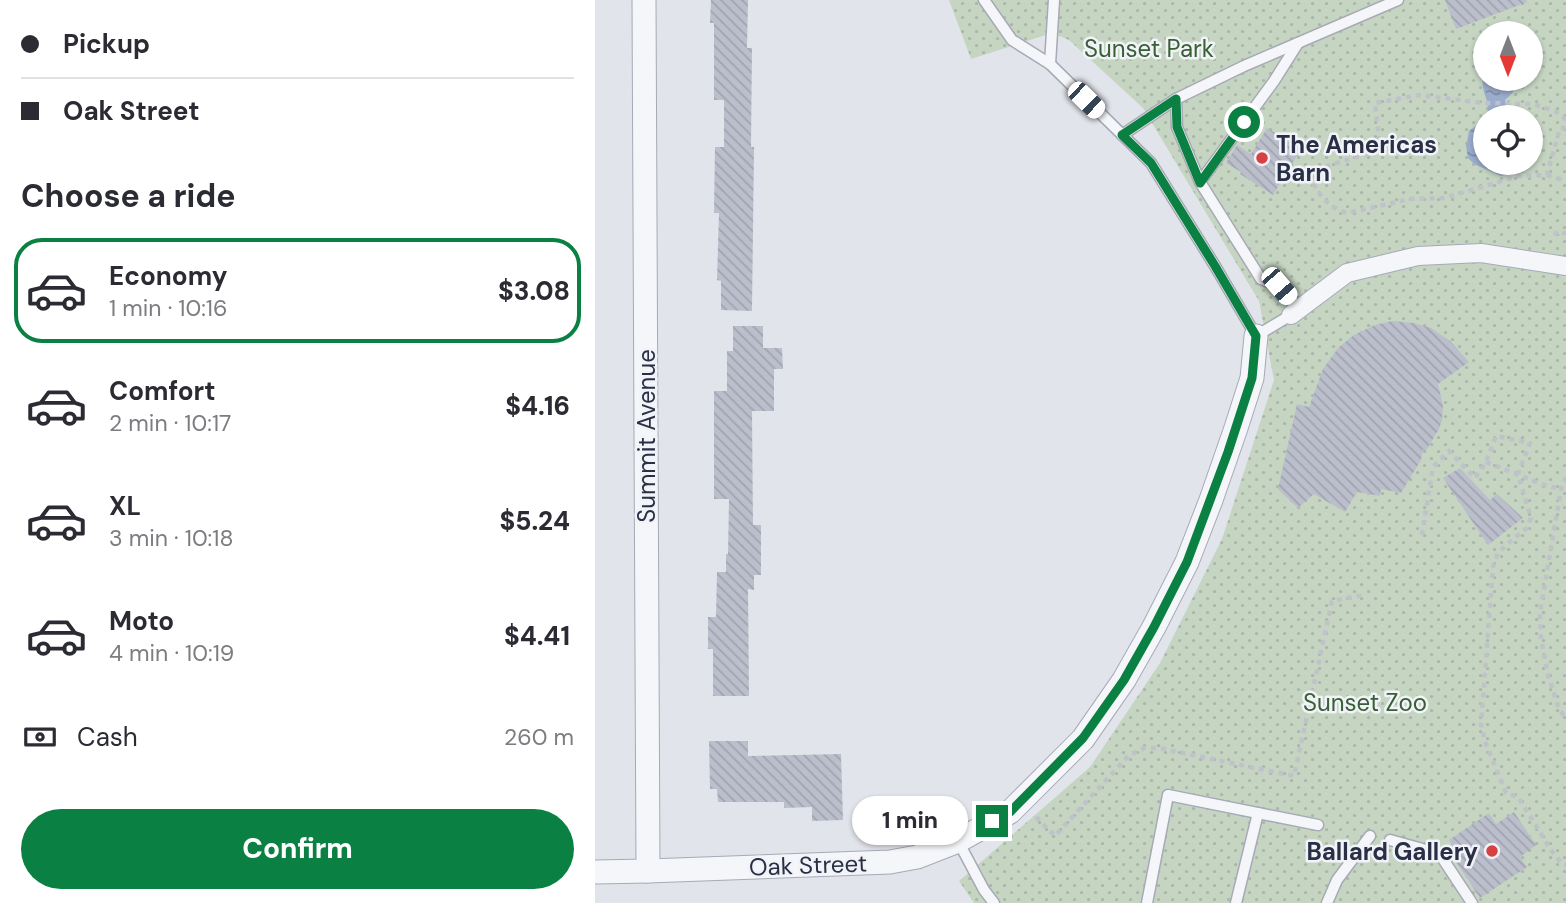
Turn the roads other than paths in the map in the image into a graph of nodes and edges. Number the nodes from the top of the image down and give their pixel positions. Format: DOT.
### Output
graph roads {
  1 [pos="645,0"];
  2 [pos="985,0"];
  3 [pos="1054,0"];
  4 [pos="1398,0"];
  5 [pos="1298,43"];
  6 [pos="1050,64"];
  7 [pos="1176,99"];
  8 [pos="1122,135"];
  9 [pos="1200,183"];
  10 [pos="1566,266"];
  11 [pos="1295,312"];
  12 [pos="1256,336"];
  13 [pos="1258,813"];
  14 [pos="1318,825"];
  15 [pos="1370,836"];
  16 [pos="1390,840"];
  17 [pos="958,841"];
  18 [pos="648,871"];
  19 [pos="595,872"];
  20 [pos="994,903"];
  21 [pos="1147,903"];
  22 [pos="1236,903"];
  23 [pos="1327,903"];
  24 [pos="1472,903"];
  1 -- 18 [label="street, Summit Avenue"];
  2 -- 6 [label="lane"];
  3 -- 6 [label="lane"];
  4 -- 5 [label="lane"];
  5 -- 7 [label="lane"];
  5 -- 9 [label="lane"];
  6 -- 8 [label="lane"];
  7 -- 8 [label="lane"];
  7 -- 9 [label="lane"];
  8 -- 12 [label="lane"];
  9 -- 11 [label="lane"];
  10 -- 11 [label="street"];
  11 -- 12 [label="lane"];
  12 -- 17 [label="street, Oak Street"];
  13 -- 14 [label="lane"];
  13 -- 21 [label="lane"];
  13 -- 22 [label="lane"];
  15 -- 23 [label="lane"];
  16 -- 24 [label="lane"];
  17 -- 18 [label="street, Oak Street"];
  17 -- 20 [label="lane"];
  18 -- 19 [label="street, Oak Street"];
}
